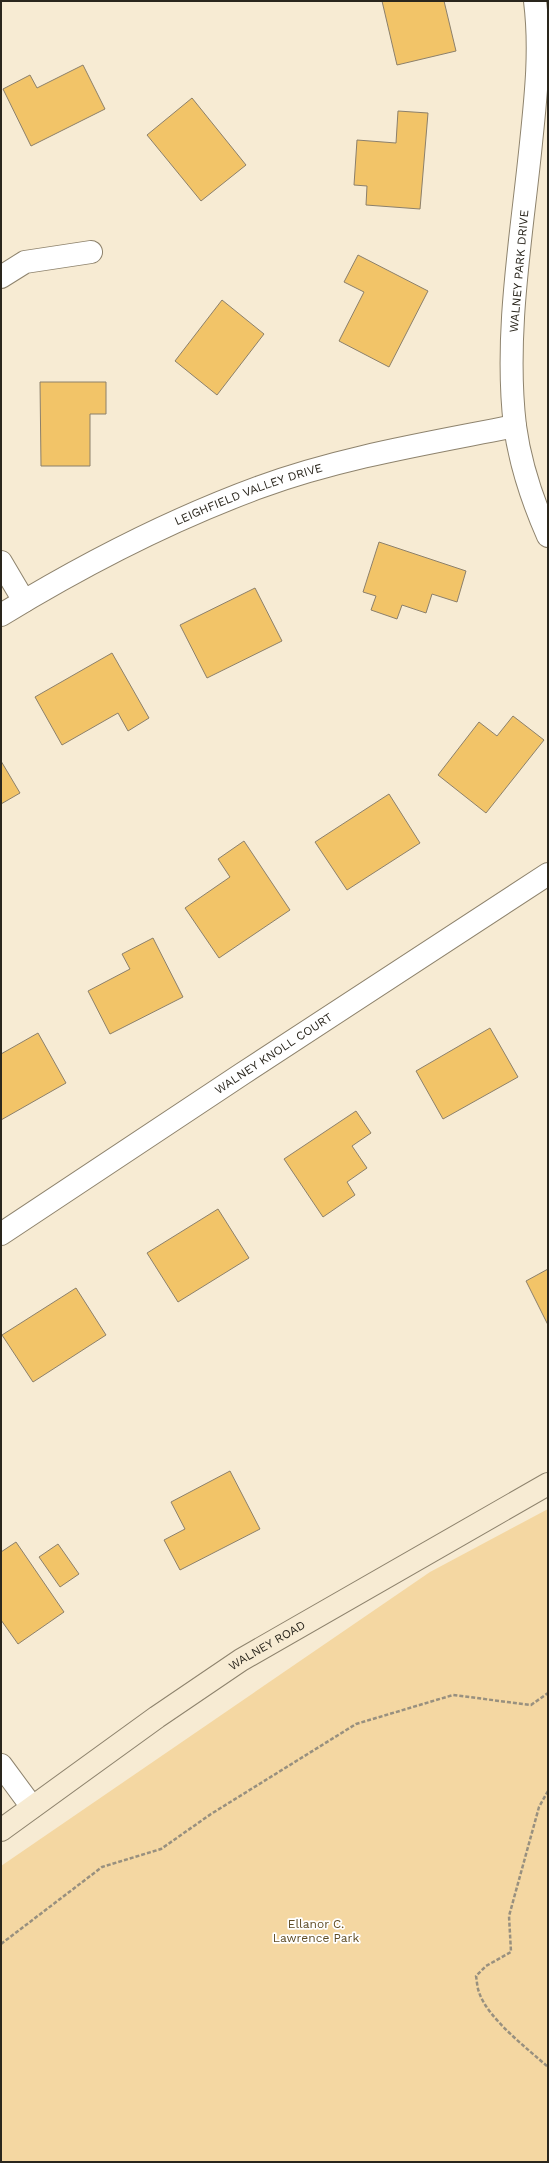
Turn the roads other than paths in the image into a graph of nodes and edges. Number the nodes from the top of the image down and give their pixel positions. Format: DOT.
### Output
graph roads {
  1 [pos="535,1"];
  2 [pos="91,252"];
  3 [pos="1,277"];
  4 [pos="515,426"];
  5 [pos="548,536"];
  6 [pos="1,562"];
  7 [pos="24,601"];
  8 [pos="1,615"];
  9 [pos="548,874"];
  10 [pos="1,1234"];
  11 [pos="548,1484"];
  12 [pos="1,1765"];
  13 [pos="32,1807"];
  14 [pos="1,1830"];
  1 -- 4 [label="street, WALNEY PARK DRIVE"];
  2 -- 3 [label="street"];
  4 -- 5 [label="street, WALNEY PARK DRIVE"];
  4 -- 7 [label="street, LEIGHFIELD VALLEY DRIVE"];
  6 -- 7 [label="street"];
  7 -- 8 [label="street, LEIGHFIELD VALLEY DRIVE"];
  9 -- 10 [label="street, WALNEY KNOLL COURT"];
  11 -- 13 [label="main road, WALNEY ROAD"];
  12 -- 13 [label="street"];
  13 -- 14 [label="main road, WALNEY ROAD"];
}
